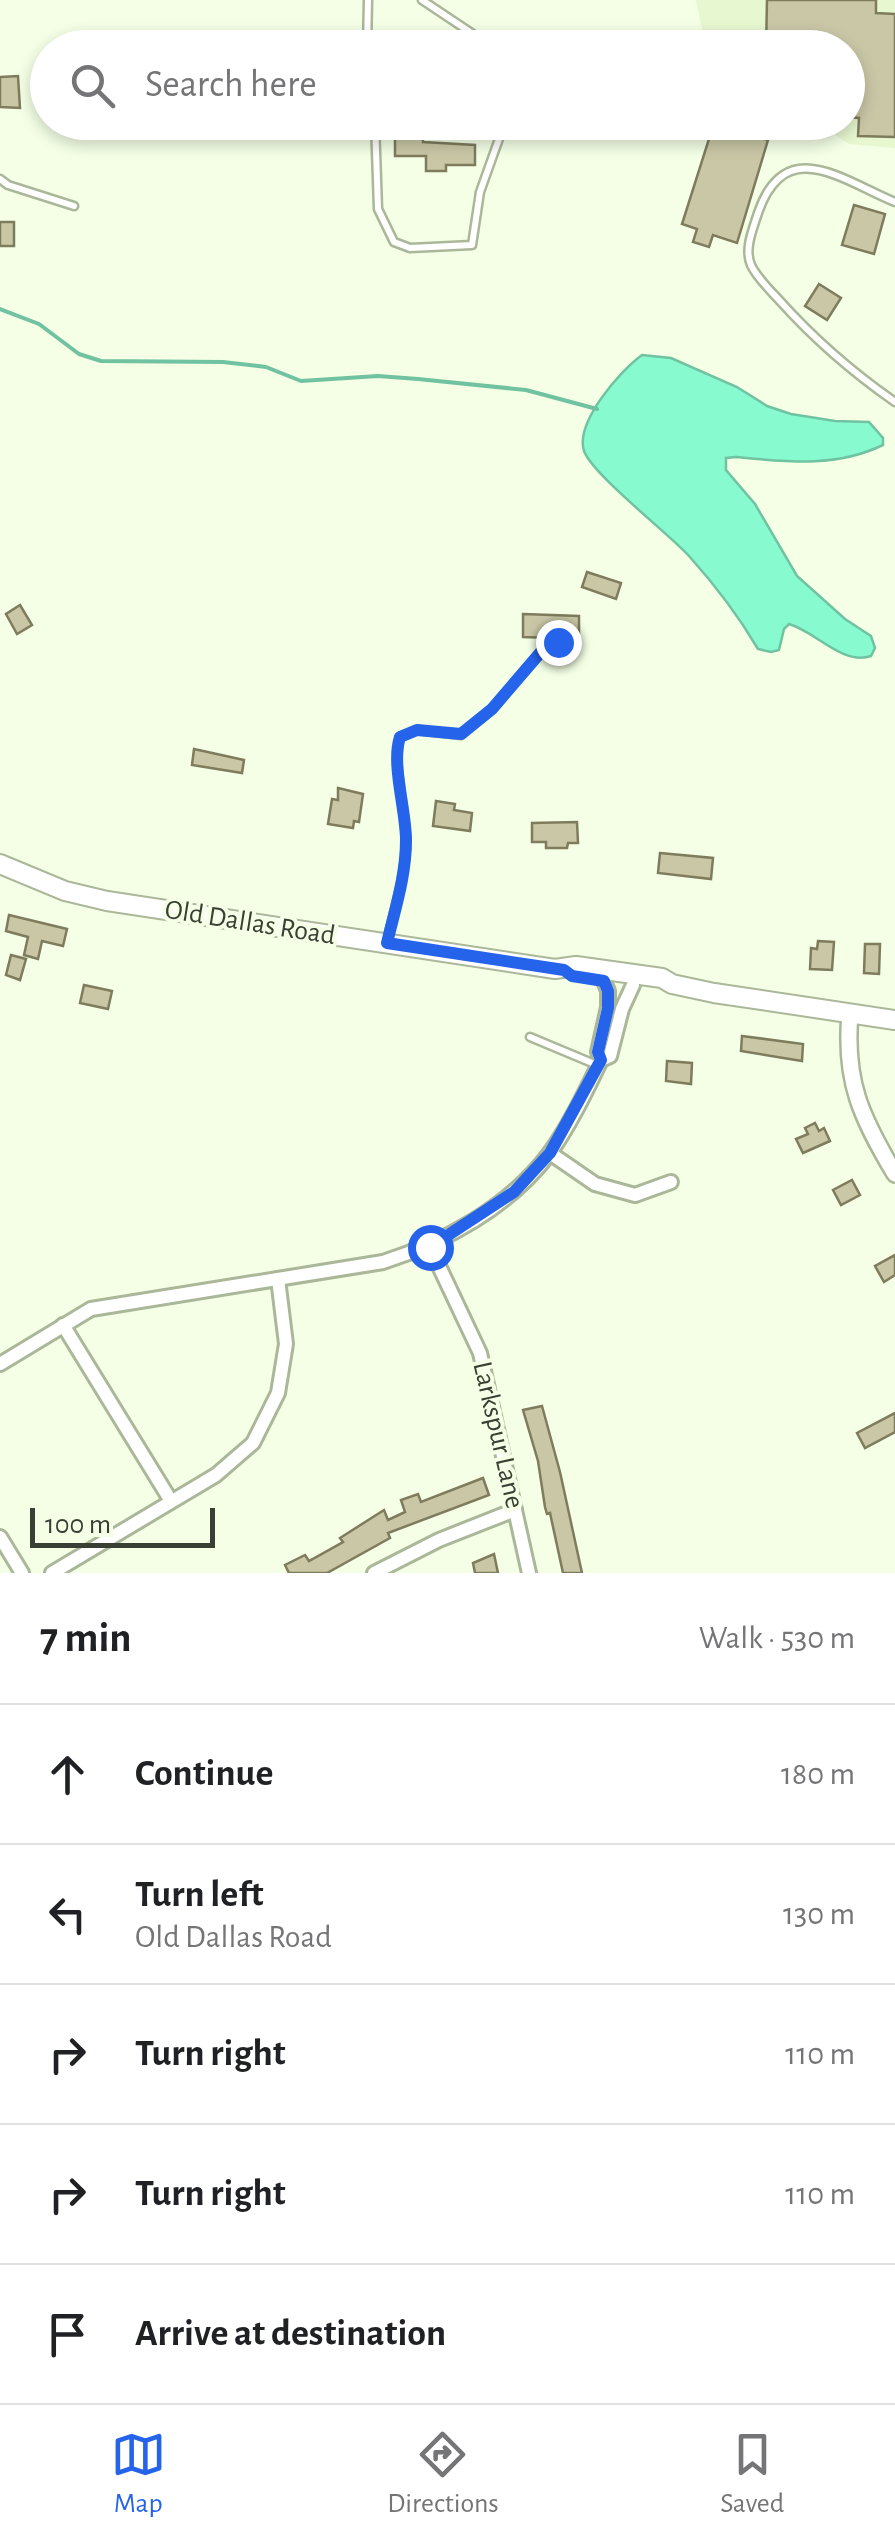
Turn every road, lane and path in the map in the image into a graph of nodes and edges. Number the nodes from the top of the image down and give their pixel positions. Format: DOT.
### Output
graph roads {
  1 [pos="368,0"];
  2 [pos="422,0"];
  3 [pos="367,30"];
  4 [pos="467,30"];
  5 [pos="376,140"];
  6 [pos="499,140"];
  7 [pos="0,179"];
  8 [pos="895,202"];
  9 [pos="74,206"];
  10 [pos="895,402"];
  11 [pos="558,642"];
  12 [pos="0,864"];
  13 [pos="387,943"];
  14 [pos="564,970"];
  15 [pos="604,981"];
  16 [pos="672,984"];
  17 [pos="633,985"];
  18 [pos="850,1014"];
  19 [pos="895,1020"];
  20 [pos="530,1037"];
  21 [pos="600,1062"];
  22 [pos="550,1153"];
  23 [pos="895,1174"];
  24 [pos="671,1182"];
  25 [pos="430,1247"];
  26 [pos="278,1279"];
  27 [pos="63,1325"];
  28 [pos="0,1364"];
  29 [pos="170,1501"];
  30 [pos="515,1510"];
  31 [pos="0,1537"];
  32 [pos="376,1572"];
  33 [pos="22,1573"];
  34 [pos="52,1573"];
  35 [pos="529,1573"];
  1 -- 3 [label="lane"];
  2 -- 4 [label="lane"];
  5 -- 6 [label="lane"];
  7 -- 9 [label="lane"];
  8 -- 10 [label="lane"];
  11 -- 13 [label="lane"];
  12 -- 13 [label="main road, Old Dallas Road"];
  13 -- 14 [label="main road, Old Dallas Road"];
  14 -- 15 [label="main road, Old Dallas Road"];
  14 -- 16 [label="main road, Old Dallas Road"];
  15 -- 17 [label="main road, Old Dallas Road"];
  15 -- 21 [label="street"];
  16 -- 17 [label="main road, Old Dallas Road"];
  16 -- 18 [label="main road, Old Dallas Road"];
  17 -- 21 [label="street"];
  18 -- 19 [label="main road, Old Dallas Road"];
  18 -- 23 [label="street"];
  20 -- 21 [label="lane"];
  21 -- 22 [label="street"];
  22 -- 24 [label="street"];
  22 -- 25 [label="street"];
  25 -- 26 [label="street"];
  25 -- 30 [label="street, Larkspur Lane"];
  26 -- 27 [label="street"];
  26 -- 29 [label="street"];
  27 -- 28 [label="street"];
  27 -- 29 [label="street"];
  29 -- 34 [label="street"];
  30 -- 32 [label="street"];
  30 -- 35 [label="street, Larkspur Lane"];
  31 -- 33 [label="street"];
}
